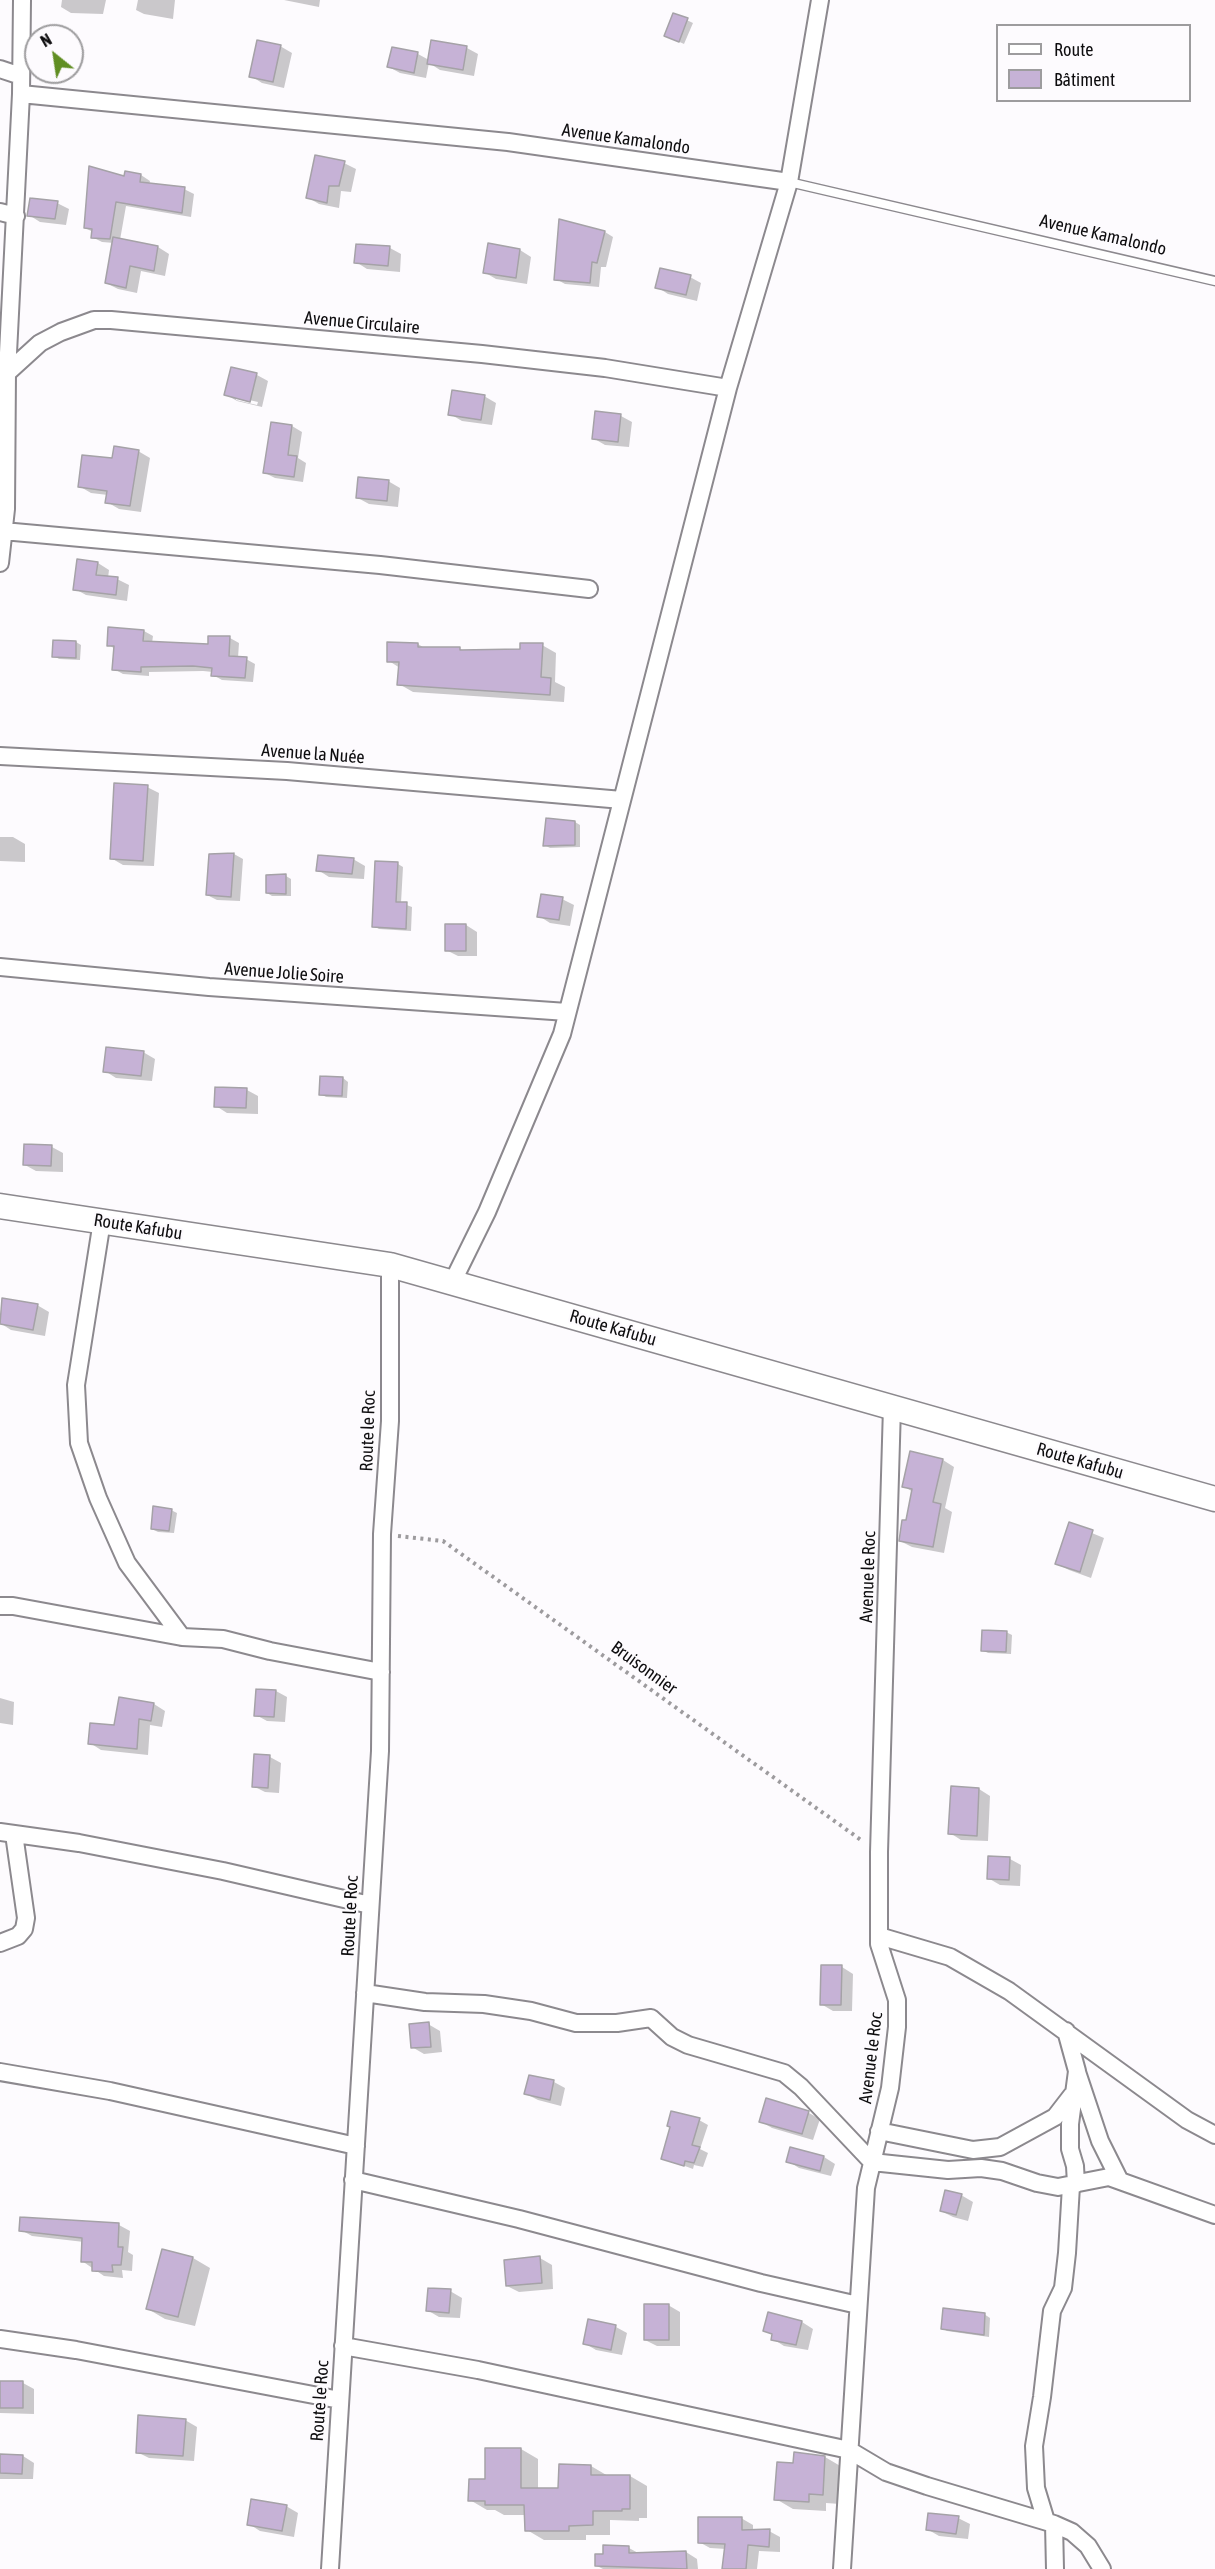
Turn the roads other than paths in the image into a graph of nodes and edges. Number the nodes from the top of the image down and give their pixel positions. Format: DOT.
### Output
graph roads {
  1 [pos="22,0"];
  2 [pos="820,0"];
  3 [pos="0,69"];
  4 [pos="21,76"];
  5 [pos="21,94"];
  6 [pos="789,182"];
  7 [pos="8,214"];
  8 [pos="1215,281"];
  9 [pos="3,372"];
  10 [pos="728,388"];
  11 [pos="3,485"];
  12 [pos="3,531"];
  13 [pos="0,563"];
  14 [pos="590,590"];
  15 [pos="0,756"];
  16 [pos="622,800"];
  17 [pos="0,967"];
  18 [pos="567,1012"];
  19 [pos="0,1206"];
  20 [pos="102,1221"];
  21 [pos="390,1265"];
  22 [pos="452,1283"];
  23 [pos="892,1407"];
  24 [pos="1215,1499"];
  25 [pos="0,1606"];
  26 [pos="182,1637"];
  27 [pos="381,1672"];
  28 [pos="7,1833"];
  29 [pos="370,1905"];
  30 [pos="879,1936"];
  31 [pos="0,1943"];
  32 [pos="365,1993"];
  33 [pos="1066,2031"];
  34 [pos="1077,2071"];
  35 [pos="0,2072"];
  36 [pos="1072,2096"];
  37 [pos="879,2131"];
  38 [pos="1215,2135"];
  39 [pos="356,2146"];
  40 [pos="872,2162"];
  41 [pos="1119,2179"];
  42 [pos="353,2180"];
  43 [pos="1073,2185"];
  44 [pos="1215,2215"];
  45 [pos="858,2305"];
  46 [pos="0,2339"];
  47 [pos="343,2346"];
  48 [pos="340,2400"];
  49 [pos="849,2450"];
  50 [pos="1050,2523"];
  51 [pos="330,2569"];
  52 [pos="842,2569"];
  53 [pos="1055,2569"];
  54 [pos="1102,2569"];
  1 -- 4 [label="street"];
  2 -- 6 [label="street"];
  3 -- 4 [label="street"];
  4 -- 5 [label="street"];
  5 -- 6 [label="street, Avenue Kamalondo"];
  5 -- 7 [label="street"];
  6 -- 8 [label="lane, Avenue Kamalondo"];
  6 -- 10 [label="street"];
  7 -- 9 [label="street"];
  9 -- 10 [label="street, Avenue Circulaire"];
  9 -- 11 [label="street"];
  10 -- 16 [label="street"];
  11 -- 12 [label="street"];
  12 -- 13 [label="street"];
  12 -- 14 [label="street"];
  15 -- 16 [label="street, Avenue la Nuée"];
  16 -- 18 [label="street"];
  17 -- 18 [label="street, Avenue Jolie Soire"];
  18 -- 22 [label="street"];
  19 -- 20 [label="main road, Route Kafubu"];
  20 -- 21 [label="main road, Route Kafubu"];
  20 -- 26 [label="street"];
  21 -- 22 [label="main road, Route Kafubu"];
  21 -- 27 [label="street, Route le Roc"];
  22 -- 23 [label="main road, Route Kafubu"];
  23 -- 24 [label="main road, Route Kafubu"];
  23 -- 30 [label="street, Avenue le Roc"];
  25 -- 26 [label="street"];
  26 -- 27 [label="street"];
  27 -- 29 [label="street, Route le Roc"];
  28 -- 29 [label="street"];
  28 -- 31 [label="street"];
  29 -- 32 [label="street, Route le Roc"];
  30 -- 33 [label="street"];
  30 -- 37 [label="street, Avenue le Roc"];
  32 -- 39 [label="street, Route le Roc"];
  32 -- 40 [label="street"];
  33 -- 34 [label="street"];
  33 -- 38 [label="street"];
  34 -- 36 [label="street"];
  34 -- 41 [label="street"];
  35 -- 39 [label="street"];
  36 -- 37 [label="street"];
  36 -- 43 [label="street"];
  37 -- 40 [label="street, Avenue le Roc"];
  39 -- 42 [label="street, Route le Roc"];
  40 -- 43 [label="street"];
  40 -- 45 [label="street, Avenue le Roc"];
  41 -- 43 [label="street"];
  41 -- 44 [label="street"];
  42 -- 45 [label="street"];
  42 -- 47 [label="street, Route le Roc"];
  43 -- 50 [label="street"];
  45 -- 49 [label="street, Avenue le Roc"];
  46 -- 48 [label="street"];
  47 -- 48 [label="street, Route le Roc"];
  47 -- 49 [label="street"];
  48 -- 51 [label="street, Route le Roc"];
  49 -- 50 [label="street"];
  49 -- 52 [label="street, Avenue le Roc"];
  50 -- 53 [label="street"];
  50 -- 54 [label="street"];
}
